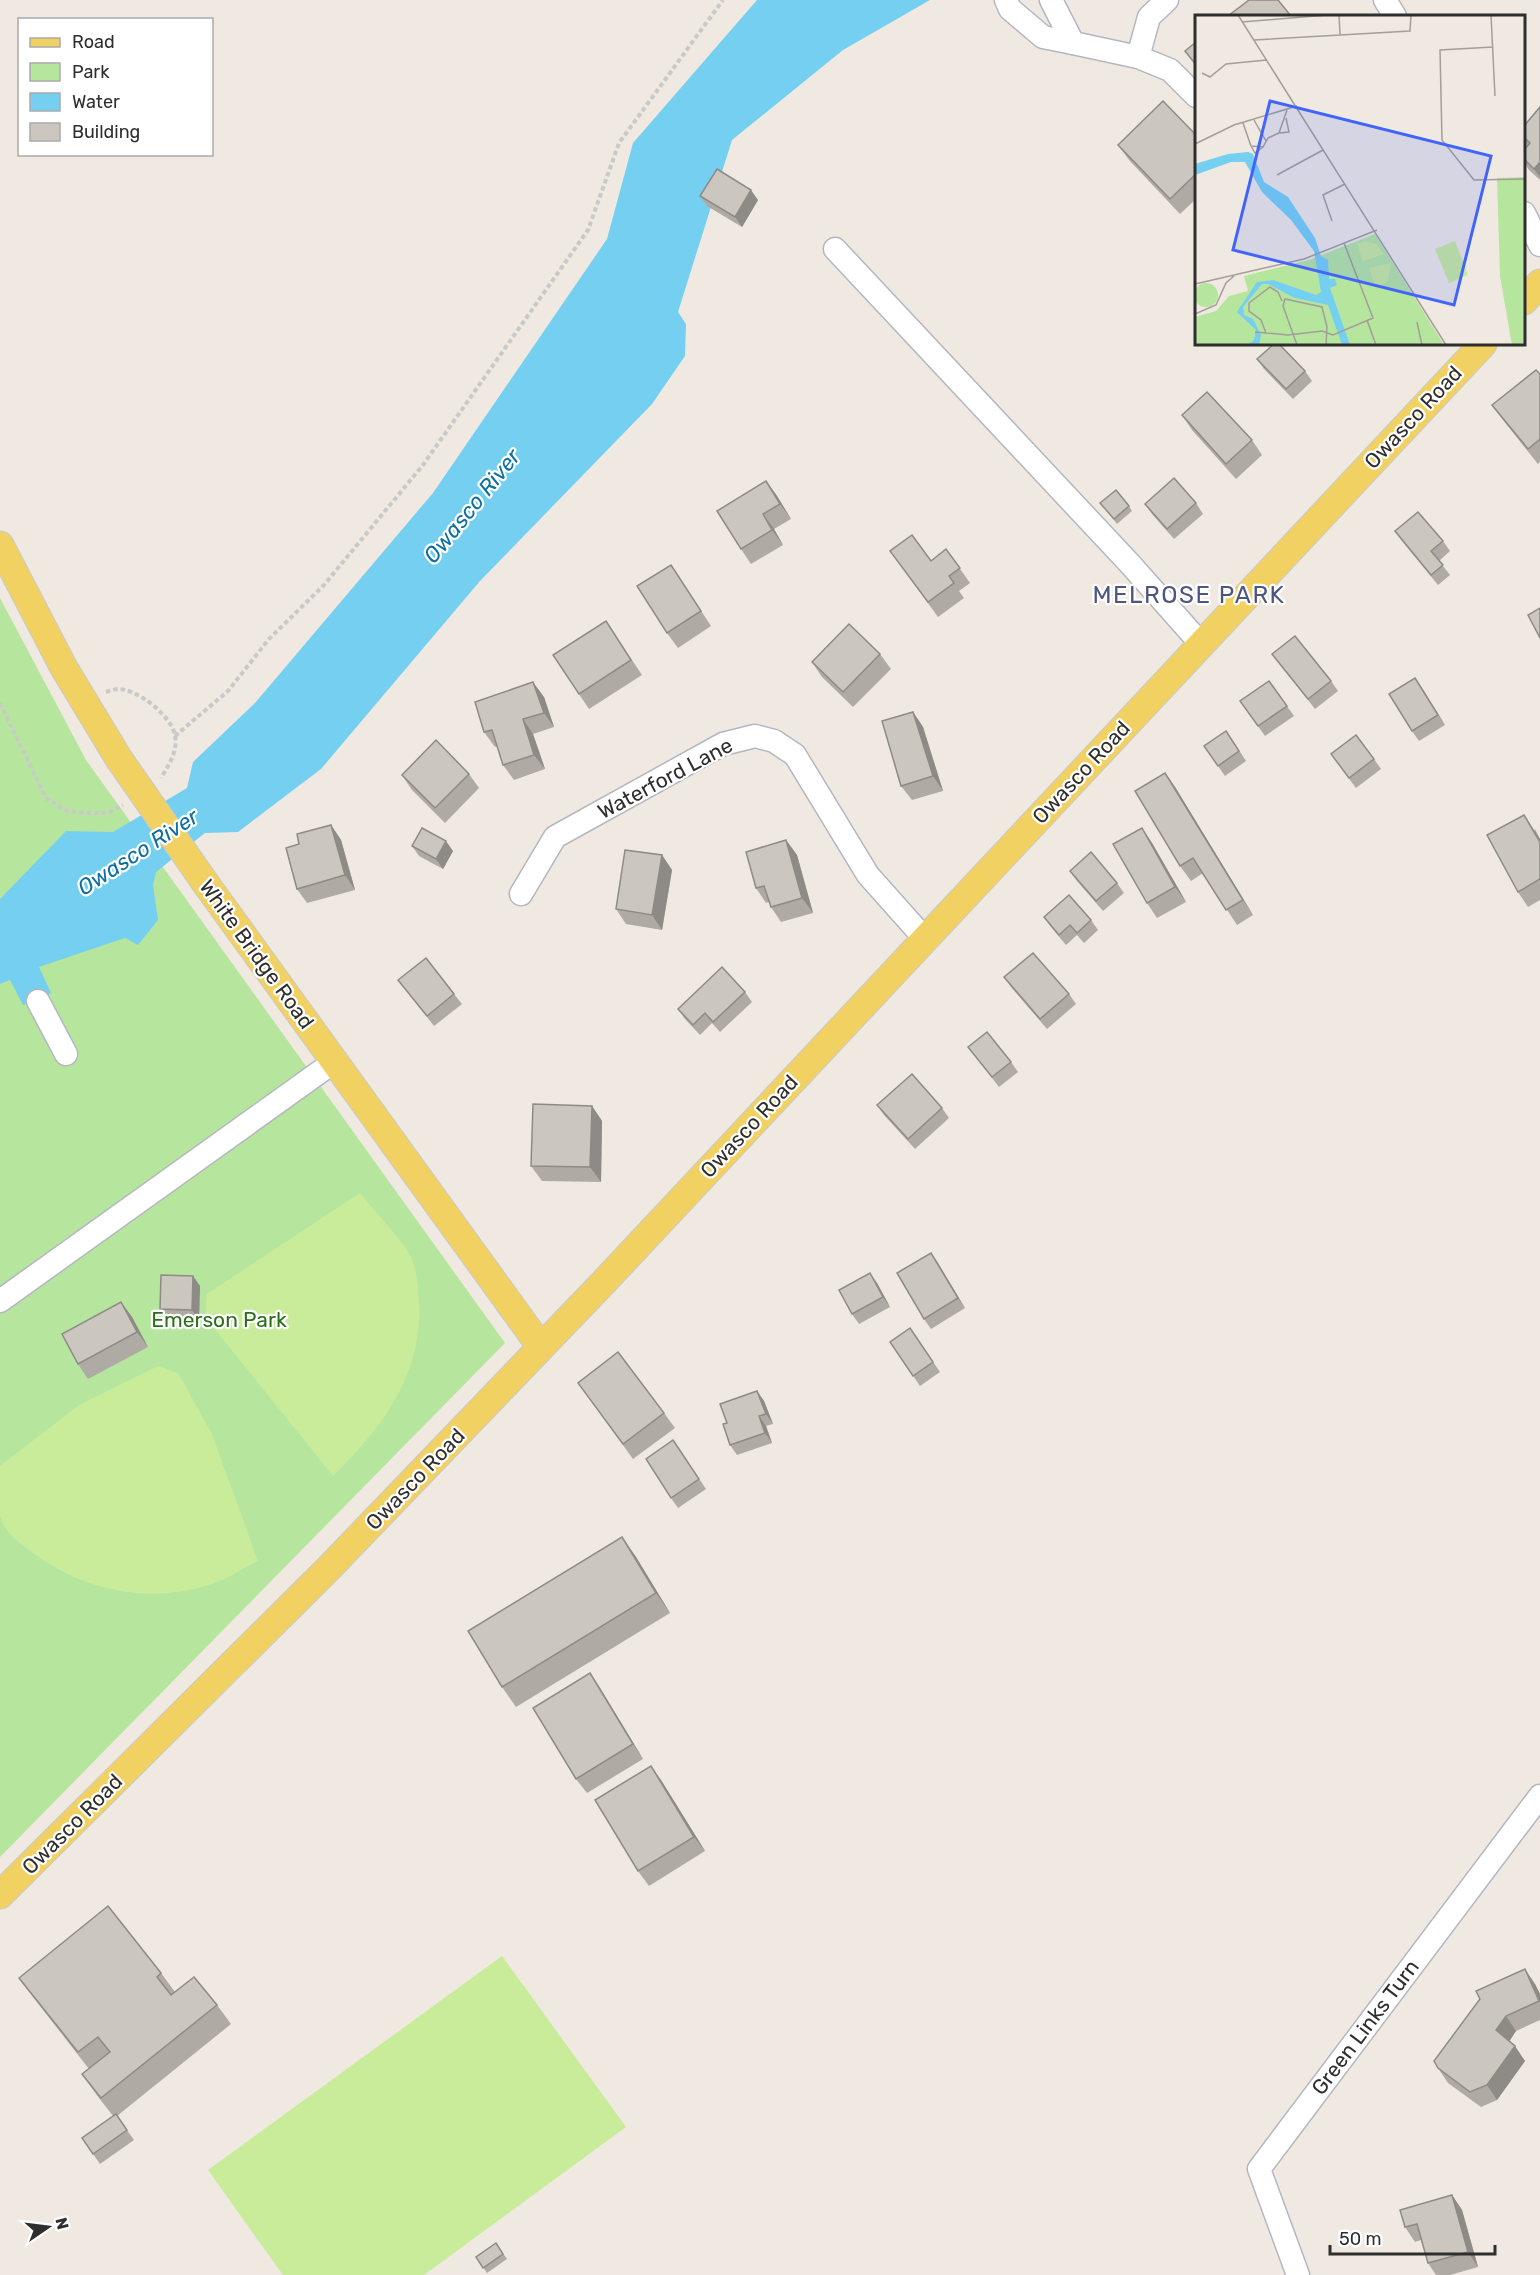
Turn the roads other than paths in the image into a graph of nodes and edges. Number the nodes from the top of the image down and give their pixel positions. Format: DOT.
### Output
graph roads {
  1 [pos="1006,0"];
  2 [pos="1051,0"];
  3 [pos="1167,0"];
  4 [pos="1385,0"];
  5 [pos="1394,15"];
  6 [pos="1073,43"];
  7 [pos="1138,57"];
  8 [pos="1195,94"];
  9 [pos="1525,215"];
  10 [pos="1540,245"];
  11 [pos="835,249"];
  12 [pos="1540,283"];
  13 [pos="1525,300"];
  14 [pos="1482,345"];
  15 [pos="0,545"];
  16 [pos="1201,644"];
  17 [pos="521,894"];
  18 [pos="925,939"];
  19 [pos="38,1001"];
  20 [pos="66,1054"];
  21 [pos="335,1061"];
  22 [pos="0,1301"];
  23 [pos="541,1347"];
  24 [pos="1540,1796"];
  25 [pos="0,1895"];
  26 [pos="1298,2275"];
  1 -- 6 [label="street"];
  2 -- 6 [label="street"];
  3 -- 7 [label="street"];
  4 -- 5 [label="street"];
  6 -- 7 [label="street"];
  7 -- 8 [label="street"];
  9 -- 10 [label="street"];
  11 -- 16 [label="street"];
  12 -- 13 [label="main road"];
  14 -- 16 [label="main road, Owasco Road"];
  15 -- 21 [label="main road, White Bridge Road, bridge"];
  16 -- 18 [label="main road, Owasco Road"];
  17 -- 18 [label="street, Waterford Lane"];
  18 -- 23 [label="main road, Owasco Road"];
  19 -- 20 [label="street"];
  21 -- 22 [label="street"];
  21 -- 23 [label="main road, White Bridge Road"];
  23 -- 25 [label="main road, Owasco Road"];
  24 -- 26 [label="street, Green Links Turn"];
}
